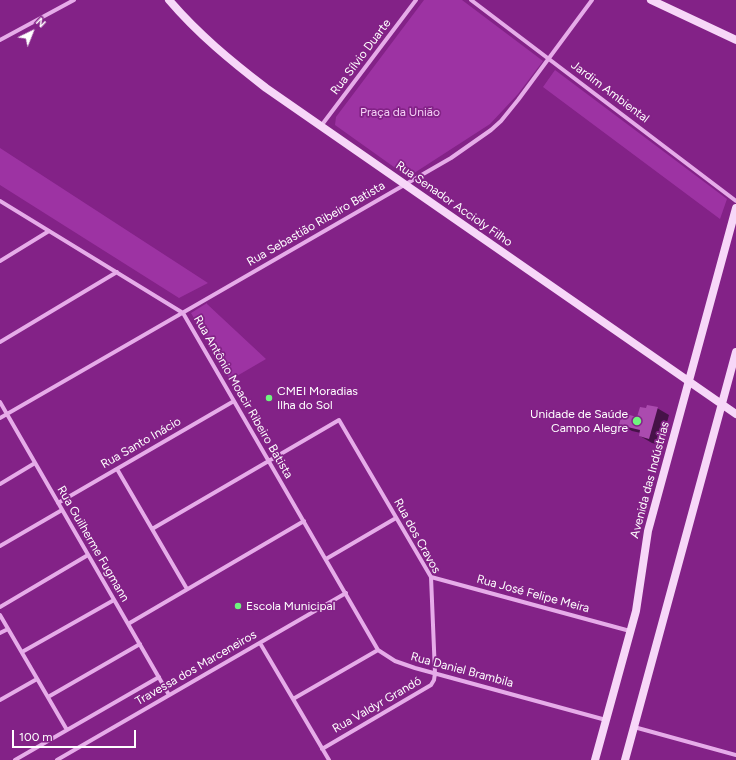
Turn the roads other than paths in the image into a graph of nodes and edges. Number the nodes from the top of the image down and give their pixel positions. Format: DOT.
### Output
graph roads {
  1 [pos="74,0"];
  2 [pos="169,0"];
  3 [pos="416,0"];
  4 [pos="471,0"];
  5 [pos="592,0"];
  6 [pos="651,0"];
  7 [pos="0,40"];
  8 [pos="736,40"];
  9 [pos="548,59"];
  10 [pos="321,126"];
  11 [pos="405,184"];
  12 [pos="0,201"];
  13 [pos="736,201"];
  14 [pos="736,208"];
  15 [pos="49,231"];
  16 [pos="0,261"];
  17 [pos="117,272"];
  18 [pos="183,312"];
  19 [pos="0,342"];
  20 [pos="736,352"];
  21 [pos="689,382"];
  22 [pos="234,401"];
  23 [pos="0,402"];
  24 [pos="722,404"];
  25 [pos="7,414"];
  26 [pos="736,414"];
  27 [pos="0,418"];
  28 [pos="269,461"];
  29 [pos="35,463"];
  30 [pos="117,469"];
  31 [pos="0,484"];
  32 [pos="58,503"];
  33 [pos="62,510"];
  34 [pos="396,518"];
  35 [pos="304,521"];
  36 [pos="152,529"];
  37 [pos="0,546"];
  38 [pos="88,555"];
  39 [pos="326,559"];
  40 [pos="431,577"];
  41 [pos="187,589"];
  42 [pos="346,593"];
  43 [pos="114,600"];
  44 [pos="0,607"];
  45 [pos="0,615"];
  46 [pos="128,624"];
  47 [pos="8,629"];
  48 [pos="630,631"];
  49 [pos="0,633"];
  50 [pos="260,643"];
  51 [pos="140,644"];
  52 [pos="378,650"];
  53 [pos="22,652"];
  54 [pos="434,673"];
  55 [pos="159,676"];
  56 [pos="37,679"];
  57 [pos="169,695"];
  58 [pos="48,697"];
  59 [pos="293,699"];
  60 [pos="0,700"];
  61 [pos="606,720"];
  62 [pos="634,727"];
  63 [pos="67,730"];
  64 [pos="322,749"];
  65 [pos="736,755"];
  66 [pos="15,760"];
  67 [pos="57,760"];
  68 [pos="329,760"];
  69 [pos="595,760"];
  70 [pos="625,760"];
  1 -- 7 [label="street"];
  2 -- 10 [label="main road, Rua Senador Accioly Filho"];
  3 -- 10 [label="street, Rua Sílvio Duarte"];
  4 -- 9 [label="street, Jardim Ambiental"];
  5 -- 9 [label="street, Rua Sebastião Ribeiro Batista"];
  6 -- 8 [label="main road"];
  9 -- 11 [label="street, Rua Sebastião Ribeiro Batista"];
  9 -- 13 [label="street, Jardim Ambiental"];
  10 -- 11 [label="main road, Rua Senador Accioly Filho"];
  11 -- 18 [label="street, Rua Sebastião Ribeiro Batista"];
  11 -- 21 [label="main road, Rua Senador Accioly Filho"];
  12 -- 15 [label="street, Rua Antônio Moacir Ribeiro Batista"];
  14 -- 21 [label="main road, Avenida das Indústrias"];
  15 -- 16 [label="street"];
  15 -- 17 [label="street, Rua Antônio Moacir Ribeiro Batista"];
  17 -- 18 [label="street, Rua Antônio Moacir Ribeiro Batista"];
  17 -- 19 [label="street"];
  18 -- 22 [label="street, Rua Antônio Moacir Ribeiro Batista"];
  18 -- 25 [label="street, Rua Sebastião Ribeiro Batista"];
  20 -- 24 [label="main road"];
  21 -- 24 [label="main road, Rua Senador Accioly Filho"];
  21 -- 48 [label="main road, Avenida das Indústrias"];
  22 -- 28 [label="street, Rua Antônio Moacir Ribeiro Batista"];
  22 -- 30 [label="street, Rua Santo Inácio"];
  23 -- 25 [label="street, Rua Guilherme Fugmann"];
  24 -- 26 [label="main road, Rua Senador Accioly Filho"];
  24 -- 62 [label="main road"];
  25 -- 27 [label="street, Rua Sebastião Ribeiro Batista"];
  25 -- 29 [label="street, Rua Guilherme Fugmann"];
  28 -- 34 [label="street, Rua dos Cravos"];
  28 -- 35 [label="street, Rua Antônio Moacir Ribeiro Batista"];
  28 -- 36 [label="street"];
  29 -- 31 [label="street"];
  29 -- 32 [label="street, Rua Guilherme Fugmann"];
  30 -- 32 [label="street, Rua Santo Inácio"];
  30 -- 36 [label="street"];
  32 -- 33 [label="street, Rua Guilherme Fugmann"];
  33 -- 37 [label="street"];
  33 -- 38 [label="street, Rua Guilherme Fugmann"];
  34 -- 39 [label="street"];
  34 -- 40 [label="street, Rua dos Cravos"];
  35 -- 39 [label="street, Rua Antônio Moacir Ribeiro Batista"];
  35 -- 41 [label="street"];
  36 -- 41 [label="street"];
  38 -- 43 [label="street, Rua Guilherme Fugmann"];
  38 -- 44 [label="street"];
  39 -- 42 [label="street, Rua Antônio Moacir Ribeiro Batista"];
  40 -- 48 [label="street, Rua José Felipe Meira"];
  40 -- 54 [label="street, Rua dos Cravos"];
  41 -- 46 [label="street"];
  42 -- 50 [label="street, Travessa dos Marceneiros"];
  42 -- 52 [label="street"];
  43 -- 46 [label="street, Rua Guilherme Fugmann"];
  43 -- 53 [label="street"];
  45 -- 47 [label="street"];
  46 -- 51 [label="street, Rua Guilherme Fugmann"];
  47 -- 49 [label="street"];
  47 -- 53 [label="street"];
  48 -- 61 [label="main road, Avenida das Indústrias"];
  50 -- 57 [label="street, Travessa dos Marceneiros"];
  50 -- 59 [label="street"];
  51 -- 55 [label="street, Rua Guilherme Fugmann"];
  51 -- 58 [label="street"];
  52 -- 54 [label="street, Rua Daniel Brambila"];
  52 -- 59 [label="street"];
  53 -- 56 [label="street"];
  54 -- 61 [label="street, Rua Daniel Brambila"];
  54 -- 64 [label="street, Rua Valdyr Grandó"];
  55 -- 57 [label="street, Rua Guilherme Fugmann"];
  55 -- 63 [label="street"];
  56 -- 58 [label="street"];
  56 -- 60 [label="street"];
  57 -- 67 [label="street, Travessa dos Marceneiros"];
  58 -- 63 [label="street"];
  59 -- 64 [label="street"];
  61 -- 69 [label="main road, Avenida das Indústrias"];
  62 -- 65 [label="street"];
  62 -- 70 [label="main road"];
  63 -- 66 [label="street"];
  64 -- 68 [label="street"];
}
